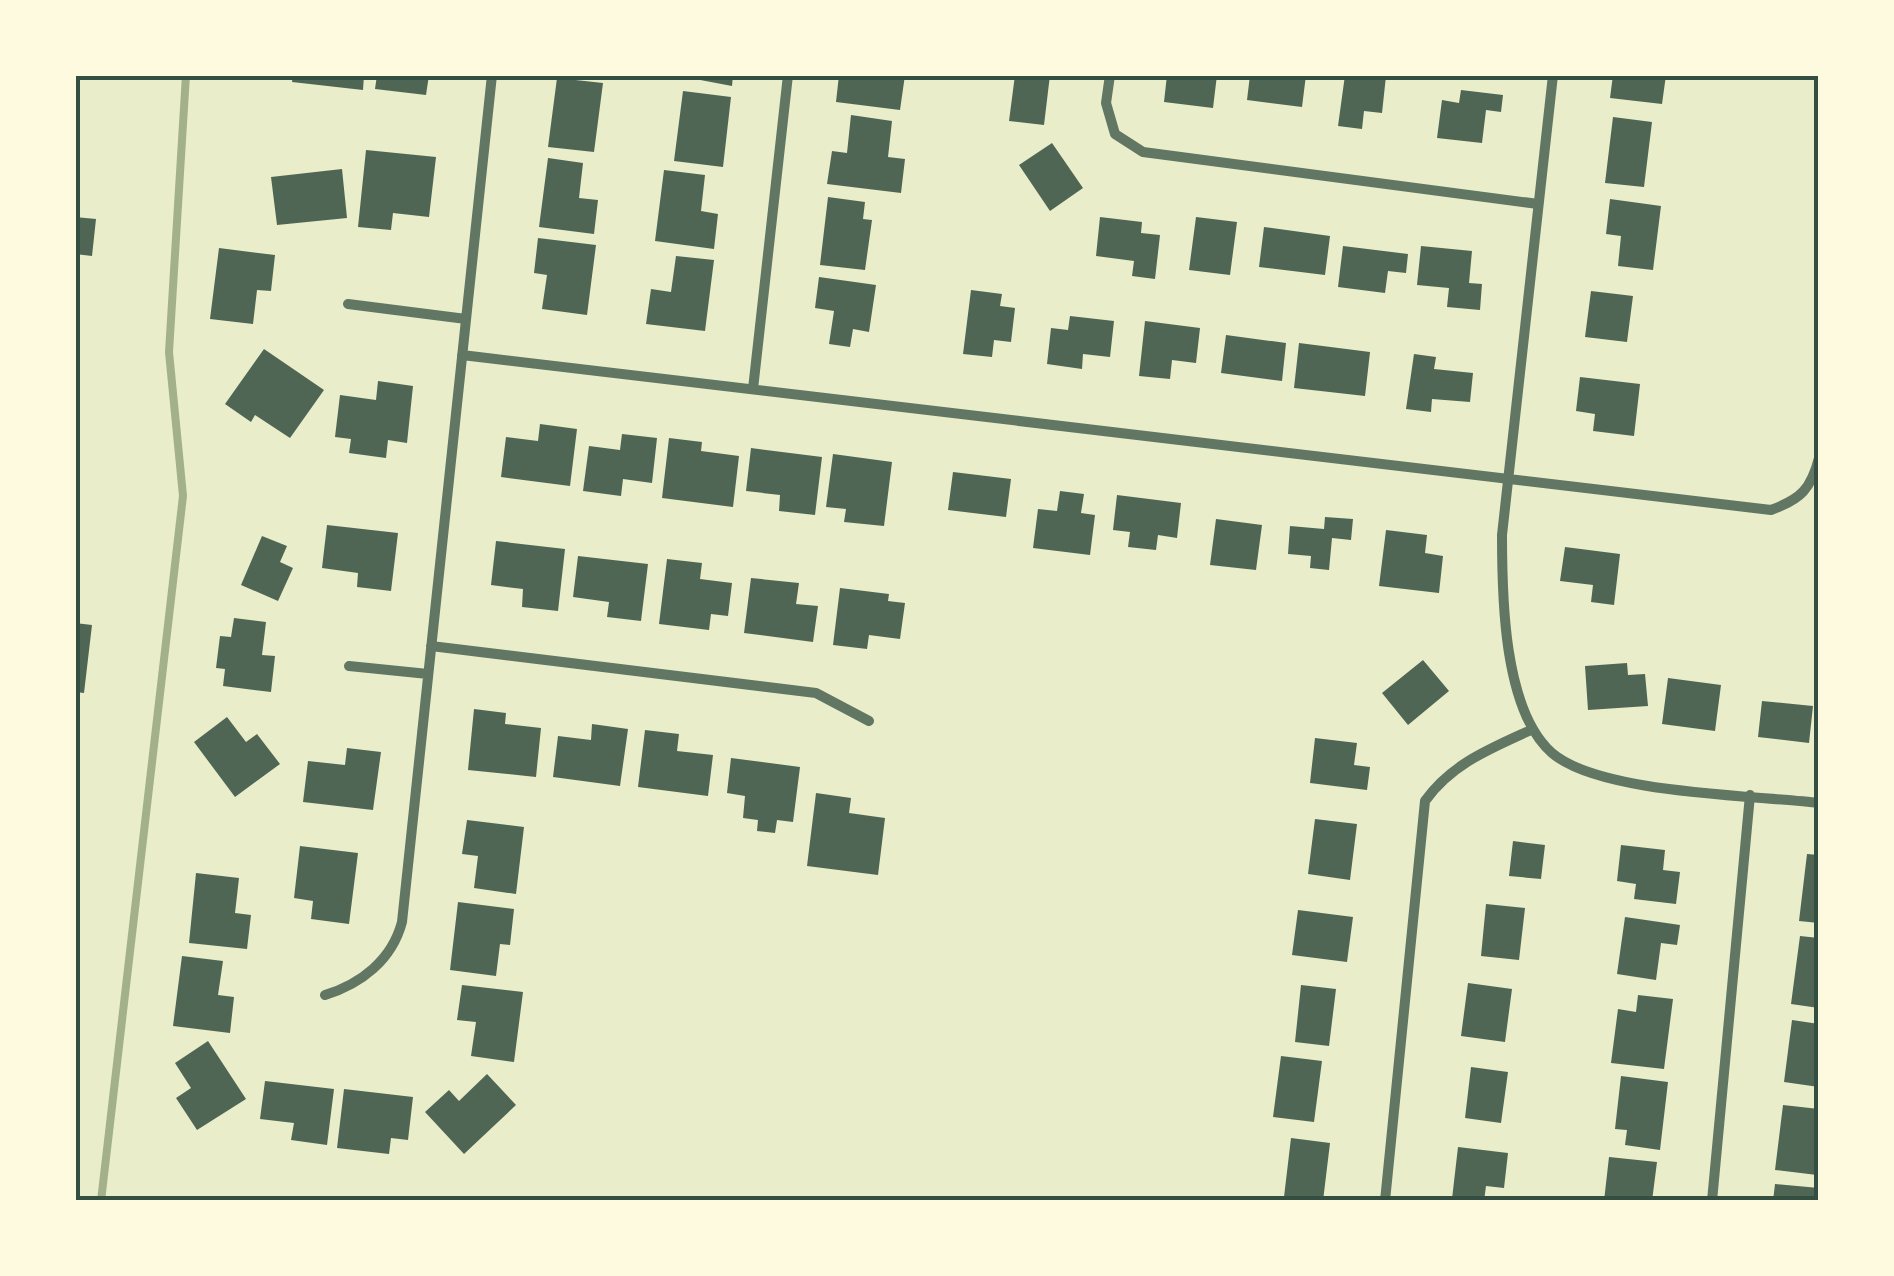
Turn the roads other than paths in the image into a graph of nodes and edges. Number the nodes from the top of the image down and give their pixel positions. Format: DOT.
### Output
graph roads {
  1 [pos="492,75"];
  2 [pos="788,75"];
  3 [pos="1110,75"];
  4 [pos="1553,75"];
  5 [pos="1538,204"];
  6 [pos="348,304"];
  7 [pos="466,319"];
  8 [pos="462,355"];
  9 [pos="753,389"];
  10 [pos="1819,458"];
  11 [pos="1506,477"];
  12 [pos="431,646"];
  13 [pos="349,666"];
  14 [pos="428,674"];
  15 [pos="869,721"];
  16 [pos="1534,729"];
  17 [pos="1750,795"];
  18 [pos="1819,803"];
  19 [pos="325,995"];
  20 [pos="1386,1201"];
  21 [pos="1712,1201"];
  1 -- 7 [label="street"];
  2 -- 9 [label="street"];
  3 -- 5 [label="street"];
  4 -- 5 [label="street"];
  5 -- 11 [label="street"];
  6 -- 7 [label="street"];
  7 -- 8 [label="street"];
  8 -- 9 [label="street"];
  8 -- 12 [label="street"];
  9 -- 11 [label="street"];
  10 -- 11 [label="street"];
  11 -- 16 [label="street"];
  12 -- 14 [label="street"];
  12 -- 15 [label="street"];
  13 -- 14 [label="street"];
  14 -- 19 [label="street"];
  16 -- 17 [label="street"];
  16 -- 20 [label="street"];
  17 -- 18 [label="street"];
  17 -- 21 [label="street"];
}
